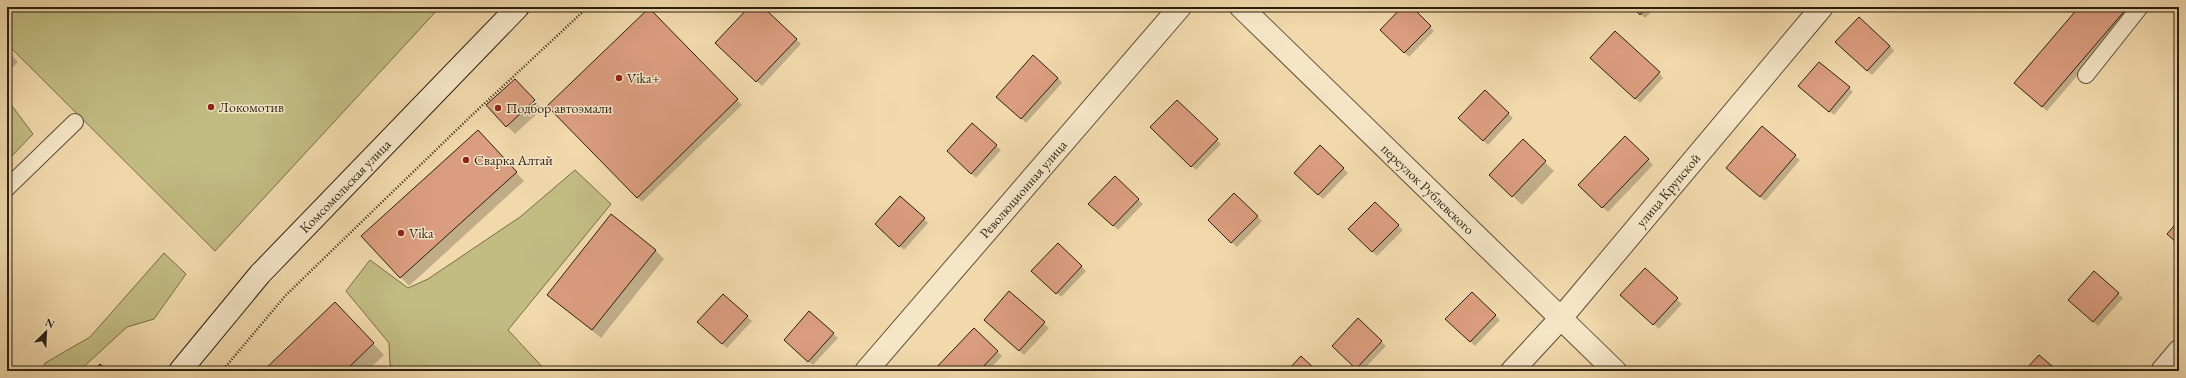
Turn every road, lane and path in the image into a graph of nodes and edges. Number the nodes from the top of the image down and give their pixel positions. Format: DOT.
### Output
graph roads {
  1 [pos="518,7"];
  2 [pos="588,7"];
  3 [pos="1180,7"];
  4 [pos="1241,7"];
  5 [pos="1822,7"];
  6 [pos="2140,7"];
  7 [pos="2086,75"];
  8 [pos="75,122"];
  9 [pos="7,188"];
  10 [pos="1561,318"];
  11 [pos="2179,351"];
  12 [pos="180,371"];
  13 [pos="222,371"];
  14 [pos="866,371"];
  15 [pos="1512,371"];
  16 [pos="1615,371"];
  17 [pos="2162,371"];
  1 -- 12 [label="street, Комсомольская улица"];
  2 -- 13 [label="path"];
  3 -- 14 [label="street, Революционная улица"];
  4 -- 10 [label="street, переулок Рублевского"];
  5 -- 10 [label="street, улица Крупской"];
  6 -- 7 [label="lane"];
  8 -- 9 [label="lane"];
  10 -- 15 [label="street, улица Крупской"];
  10 -- 16 [label="street, переулок Рублевского"];
  11 -- 17 [label="street"];
}
